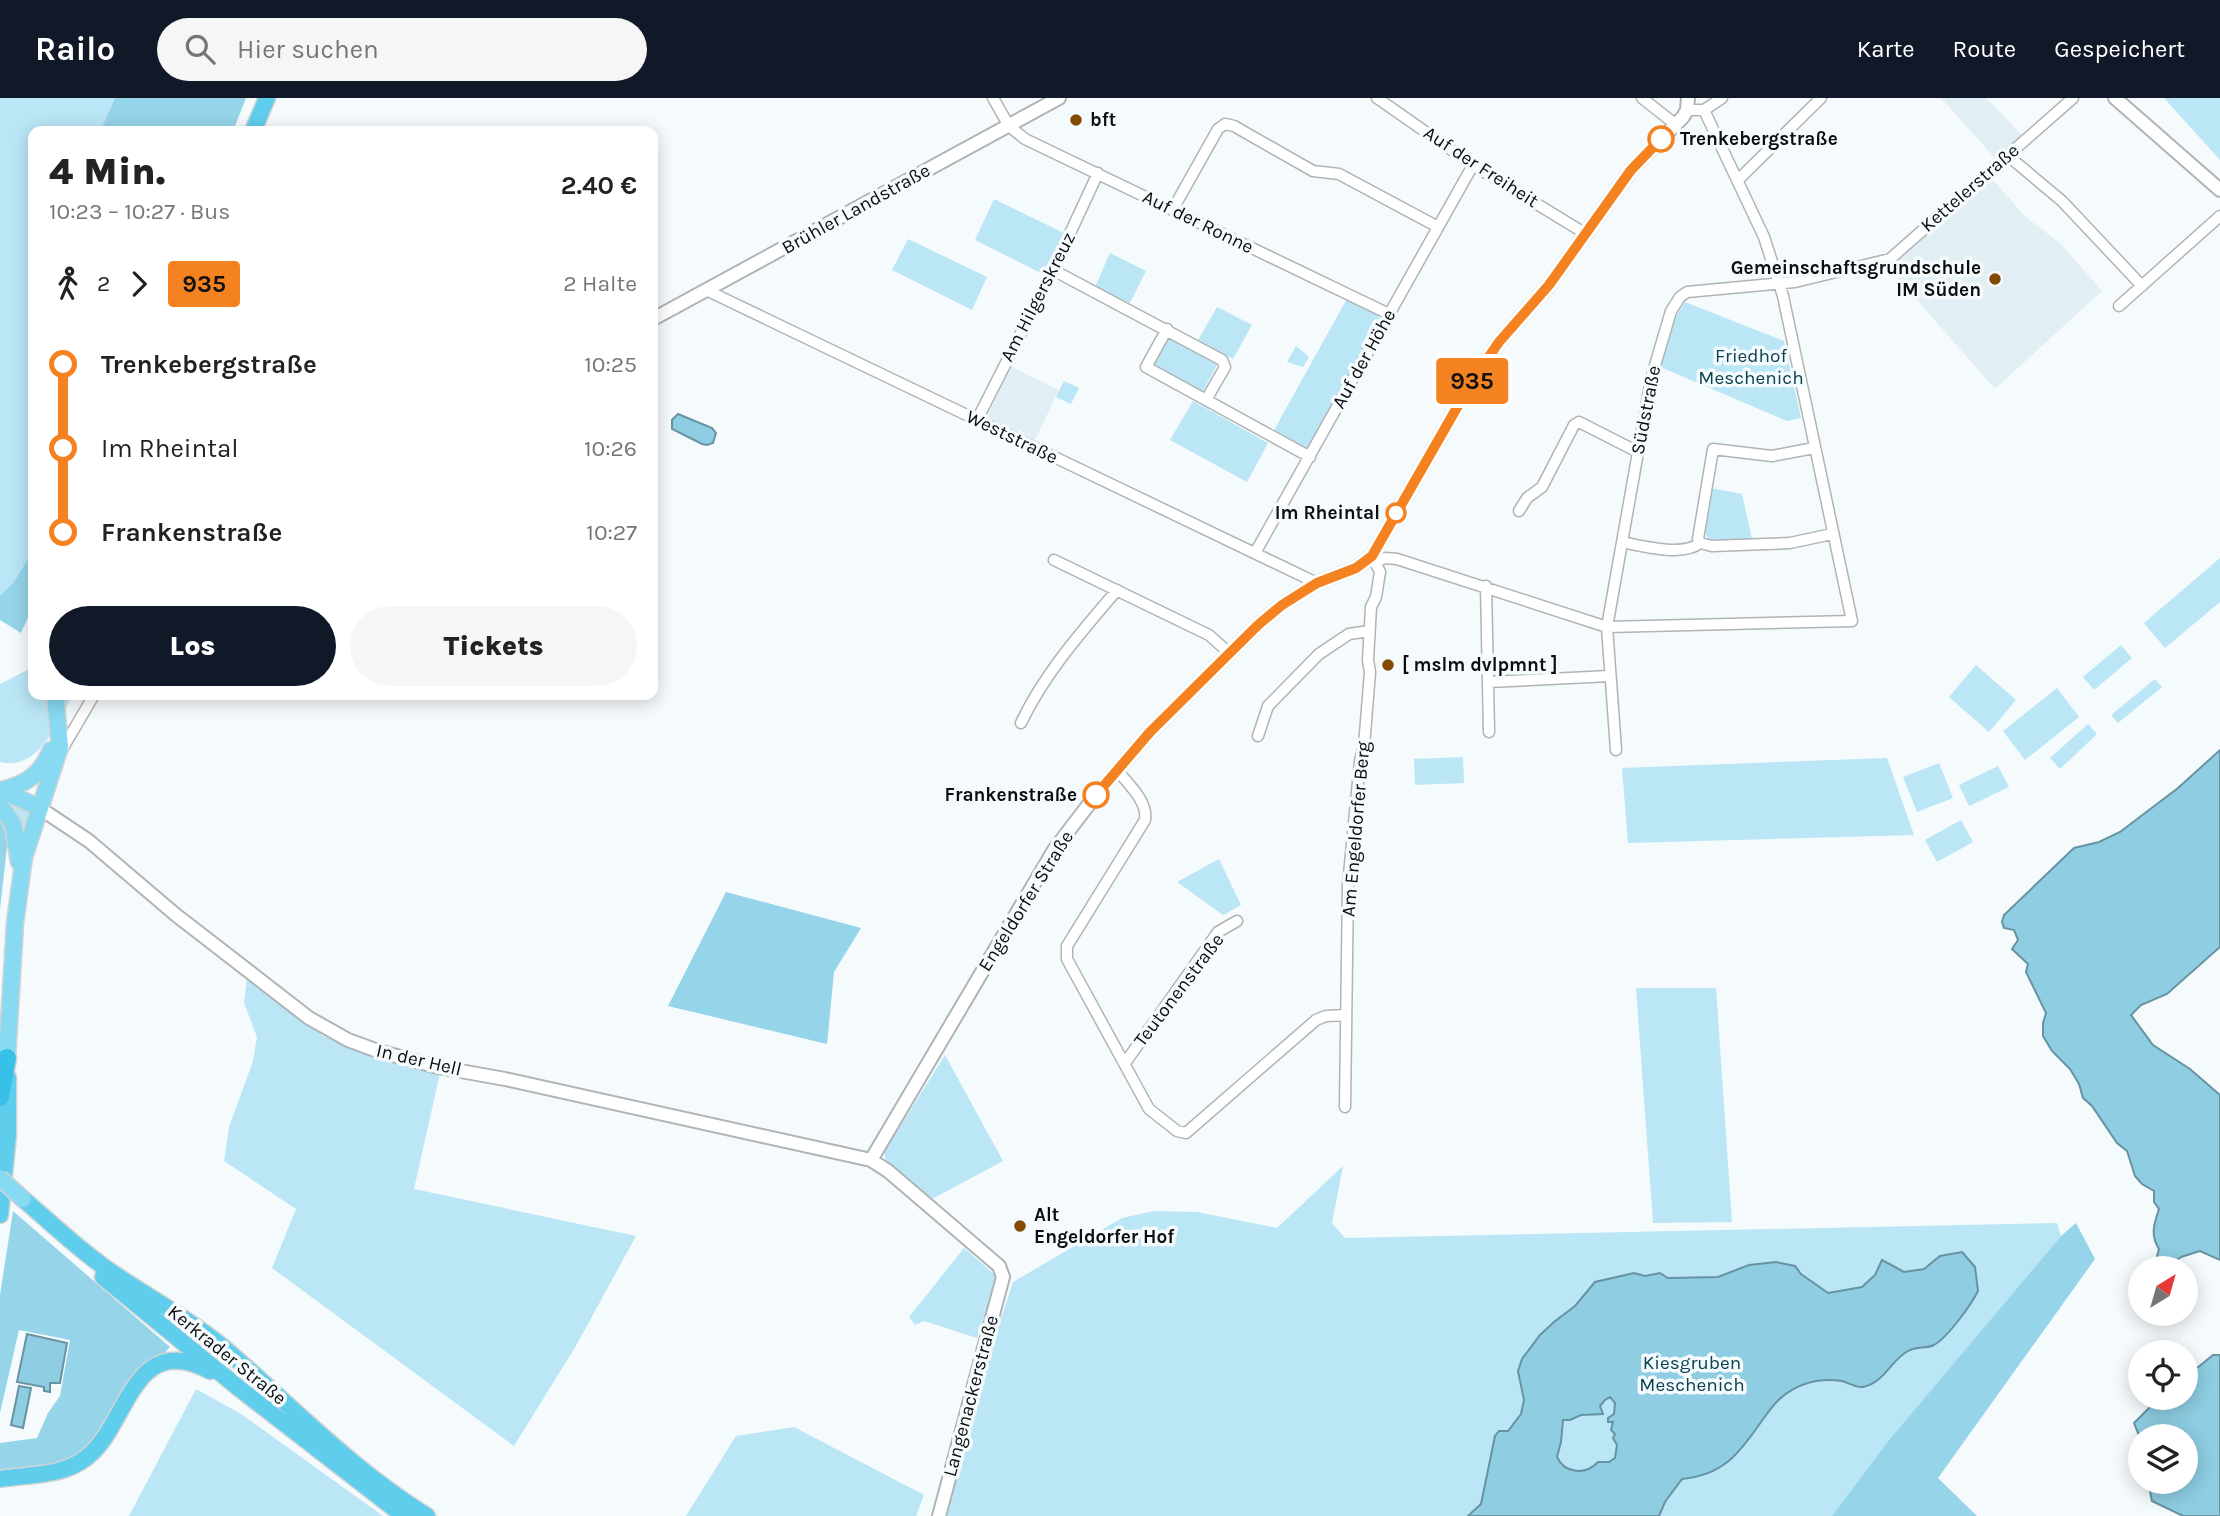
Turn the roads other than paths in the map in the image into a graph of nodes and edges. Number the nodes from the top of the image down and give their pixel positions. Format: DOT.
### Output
graph roads {
  1 [pos="267,98"];
  2 [pos="993,98"];
  3 [pos="1059,98"];
  4 [pos="1377,98"];
  5 [pos="1642,98"];
  6 [pos="1722,98"];
  7 [pos="1821,98"];
  8 [pos="2073,98"];
  9 [pos="2115,98"];
  10 [pos="1687,104"];
  11 [pos="1704,110"];
  12 [pos="1675,124"];
  13 [pos="255,126"];
  14 [pos="1009,126"];
  15 [pos="2007,155"];
  16 [pos="1473,165"];
  17 [pos="1098,173"];
  18 [pos="1738,180"];
  19 [pos="2220,190"];
  20 [pos="1173,209"];
  21 [pos="2220,216"];
  22 [pos="1438,227"];
  23 [pos="1586,234"];
  24 [pos="1053,270"];
  25 [pos="1779,283"];
  26 [pos="2142,286"];
  27 [pos="706,290"];
  28 [pos="2119,306"];
  29 [pos="1389,314"];
  30 [pos="658,316"];
  31 [pos="1167,329"];
  32 [pos="1206,400"];
  33 [pos="977,420"];
  34 [pos="1814,448"];
  35 [pos="1638,452"];
  36 [pos="1310,457"];
  37 [pos="1518,512"];
  38 [pos="1832,534"];
  39 [pos="1622,542"];
  40 [pos="1700,543"];
  41 [pos="1255,553"];
  42 [pos="1374,559"];
  43 [pos="1054,560"];
  44 [pos="1317,583"];
  45 [pos="1486,586"];
  46 [pos="1117,590"];
  47 [pos="1607,627"];
  48 [pos="1369,631"];
  49 [pos="1228,652"];
  50 [pos="1610,676"];
  51 [pos="1489,682"];
  52 [pos="56,700"];
  53 [pos="91,700"];
  54 [pos="1021,723"];
  55 [pos="60,728"];
  56 [pos="1489,732"];
  57 [pos="1258,736"];
  58 [pos="1616,750"];
  59 [pos="58,757"];
  60 [pos="1117,770"];
  61 [pos="1,795"];
  62 [pos="38,807"];
  63 [pos="21,874"];
  64 [pos="1237,921"];
  65 [pos="1346,1015"];
  66 [pos="7,1058"];
  67 [pos="1125,1063"];
  68 [pos="0,1097"];
  69 [pos="1345,1107"];
  70 [pos="871,1160"];
  71 [pos="0,1178"];
  72 [pos="23,1199"];
  73 [pos="0,1215"];
  74 [pos="240,1389"];
  75 [pos="0,1479"];
  76 [pos="404,1516"];
  77 [pos="427,1516"];
  78 [pos="939,1516"];
  1 -- 13 [label="highway"];
  2 -- 14 [label="street"];
  3 -- 14 [label="street, Brühler Landstraße"];
  4 -- 16 [label="street, Auf der Freiheit"];
  5 -- 12 [label="street"];
  6 -- 11 [label="street"];
  7 -- 18 [label="street"];
  8 -- 15 [label="street, Kettelerstraße"];
  9 -- 19 [label="street"];
  10 -- 11 [label="street"];
  10 -- 12 [label="street"];
  11 -- 18 [label="street"];
  12 -- 23 [label="street"];
  14 -- 17 [label="street, Auf der Ronne"];
  14 -- 27 [label="street, Brühler Landstraße"];
  15 -- 25 [label="street, Kettelerstraße"];
  15 -- 26 [label="street"];
  16 -- 22 [label="street, Auf der Höhe"];
  16 -- 23 [label="street, Auf der Freiheit"];
  17 -- 20 [label="street, Auf der Ronne"];
  17 -- 24 [label="street, Am Hilgerskreuz"];
  18 -- 25 [label="street"];
  20 -- 22 [label="street"];
  20 -- 29 [label="street, Auf der Ronne"];
  21 -- 26 [label="street"];
  22 -- 29 [label="street, Auf der Höhe"];
  23 -- 42 [label="street"];
  24 -- 31 [label="street"];
  24 -- 33 [label="street, Am Hilgerskreuz"];
  25 -- 34 [label="street"];
  25 -- 35 [label="street, Südstraße"];
  26 -- 28 [label="street"];
  27 -- 30 [label="street, Brühler Landstraße"];
  27 -- 33 [label="street, Weststraße"];
  29 -- 36 [label="street, Auf der Höhe"];
  31 -- 32 [label="street"];
  31 -- 32 [label="street"];
  32 -- 36 [label="street"];
  33 -- 41 [label="street, Weststraße"];
  34 -- 38 [label="street"];
  34 -- 40 [label="street"];
  35 -- 37 [label="street"];
  35 -- 39 [label="street, Südstraße"];
  36 -- 41 [label="street, Auf der Höhe"];
  38 -- 40 [label="street"];
  38 -- 47 [label="street"];
  39 -- 40 [label="street"];
  39 -- 47 [label="street, Südstraße"];
  41 -- 44 [label="street, Weststraße"];
  42 -- 44 [label="street, Engeldorfer Straße"];
  42 -- 45 [label="street"];
  42 -- 48 [label="street, Am Engeldorfer Berg"];
  43 -- 46 [label="street"];
  44 -- 49 [label="street, Engeldorfer Straße"];
  45 -- 47 [label="street"];
  45 -- 51 [label="street"];
  46 -- 49 [label="street"];
  46 -- 54 [label="street"];
  47 -- 50 [label="street, Südstraße"];
  48 -- 57 [label="street"];
  48 -- 65 [label="street, Am Engeldorfer Berg"];
  49 -- 60 [label="street, Engeldorfer Straße"];
  50 -- 51 [label="street"];
  50 -- 58 [label="street, Südstraße"];
  51 -- 56 [label="street"];
  52 -- 55 [label="main road"];
  53 -- 59 [label="street"];
  55 -- 59 [label="main road"];
  55 -- 61 [label="main road"];
  59 -- 62 [label="main road"];
  60 -- 67 [label="street"];
  60 -- 70 [label="street, Engeldorfer Straße"];
  61 -- 62 [label="main road"];
  61 -- 63 [label="main road"];
  62 -- 63 [label="main road"];
  62 -- 70 [label="street, In der Hell"];
  63 -- 66 [label="main road"];
  64 -- 67 [label="street, Teutonenstraße"];
  65 -- 67 [label="street"];
  65 -- 69 [label="street, Am Engeldorfer Berg"];
  66 -- 68 [label="highway"];
  66 -- 73 [label="highway"];
  70 -- 78 [label="street, Langenackerstraße"];
  71 -- 72 [label="main road, Kerkrader Straße, bridge"];
  72 -- 74 [label="highway, Kerkrader Straße"];
  72 -- 77 [label="highway, Kerkrader Straße"];
  74 -- 75 [label="highway"];
  74 -- 76 [label="highway, Kerkrader Straße"];
}
